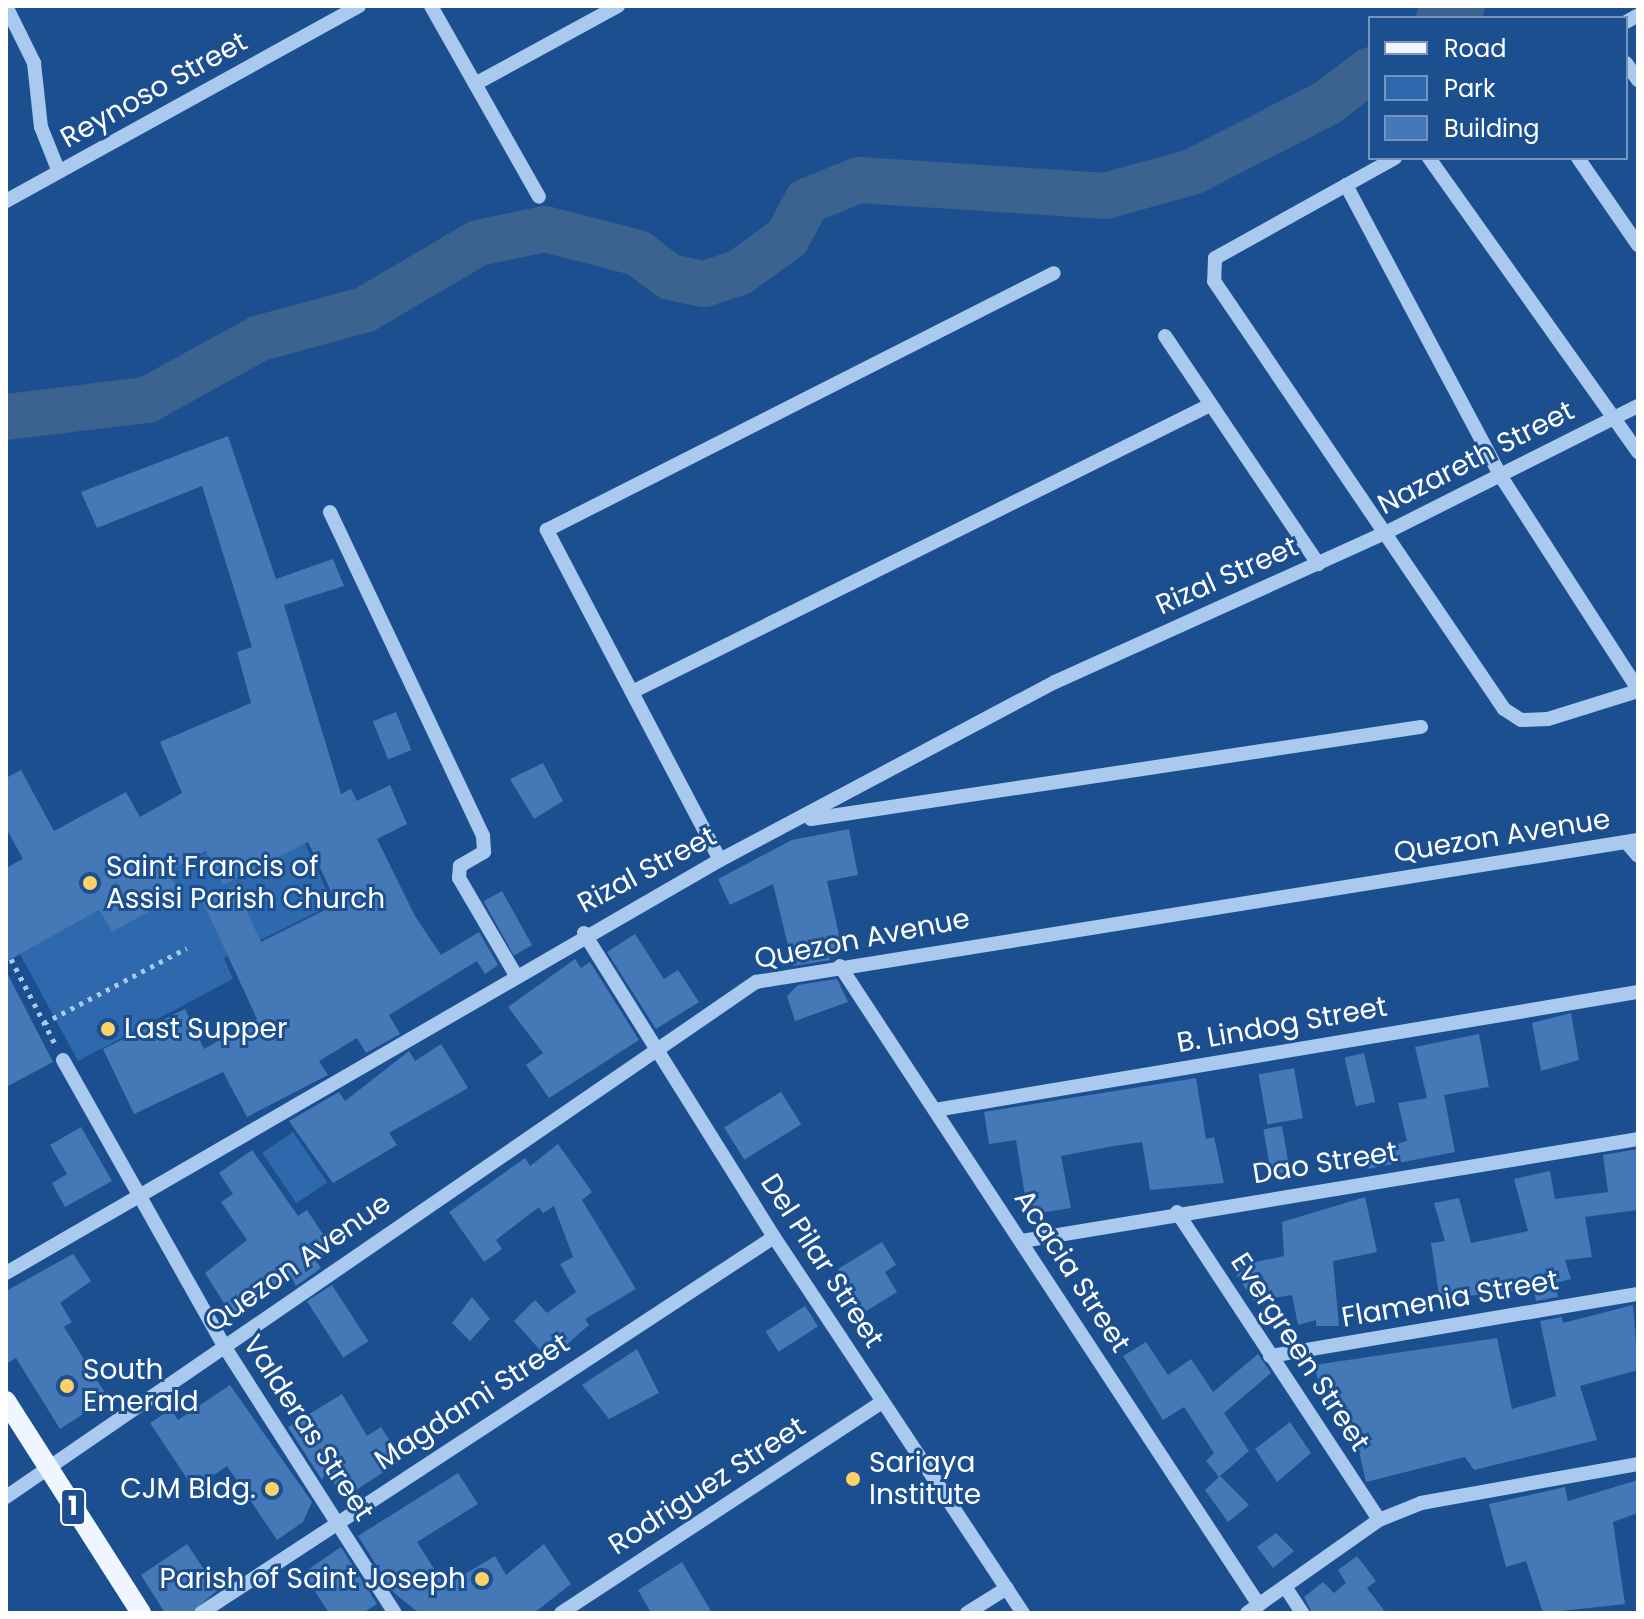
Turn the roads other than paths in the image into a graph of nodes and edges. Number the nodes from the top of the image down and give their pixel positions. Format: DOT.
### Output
graph roads {
  1 [pos="6,6"];
  2 [pos="359,6"];
  3 [pos="431,6"];
  4 [pos="618,6"];
  5 [pos="475,84"];
  6 [pos="1391,160"];
  7 [pos="1430,160"];
  8 [pos="1579,160"];
  9 [pos="59,172"];
  10 [pos="1346,185"];
  11 [pos="539,197"];
  12 [pos="6,201"];
  13 [pos="1638,245"];
  14 [pos="1054,273"];
  15 [pos="1165,336"];
  16 [pos="1210,405"];
  17 [pos="1638,406"];
  18 [pos="1615,417"];
  19 [pos="1638,452"];
  20 [pos="1500,475"];
  21 [pos="330,512"];
  22 [pos="1389,531"];
  23 [pos="1336,555"];
  24 [pos="1318,564"];
  25 [pos="1638,690"];
  26 [pos="632,692"];
  27 [pos="1421,727"];
  28 [pos="799,821"];
  29 [pos="1632,841"];
  30 [pos="1638,856"];
  31 [pos="720,860"];
  32 [pos="584,933"];
  33 [pos="840,966"];
  34 [pos="515,974"];
  35 [pos="1638,992"];
  36 [pos="655,1047"];
  37 [pos="63,1060"];
  38 [pos="935,1110"];
  39 [pos="1638,1139"];
  40 [pos="140,1196"];
  41 [pos="1177,1212"];
  42 [pos="774,1237"];
  43 [pos="1022,1241"];
  44 [pos="6,1273"];
  45 [pos="1638,1294"];
  46 [pos="224,1346"];
  47 [pos="1270,1356"];
  48 [pos="6,1401"];
  49 [pos="882,1402"];
  50 [pos="1638,1464"];
  51 [pos="48,1467"];
  52 [pos="6,1497"];
  53 [pos="1379,1520"];
  54 [pos="337,1521"];
  55 [pos="1007,1588"];
  56 [pos="1286,1588"];
  57 [pos="1253,1609"];
  58 [pos="141,1613"];
  59 [pos="201,1613"];
  60 [pos="395,1613"];
  61 [pos="561,1613"];
  62 [pos="967,1613"];
  63 [pos="1023,1613"];
  64 [pos="1302,1613"];
  1 -- 9 [label="street, Reynoso Street"];
  2 -- 9 [label="street, Reynoso Street"];
  3 -- 5 [label="street"];
  4 -- 5 [label="street"];
  5 -- 11 [label="street"];
  6 -- 10 [label="street"];
  7 -- 18 [label="street"];
  8 -- 13 [label="street"];
  9 -- 12 [label="street, Reynoso Street"];
  10 -- 20 [label="street"];
  10 -- 22 [label="street"];
  14 -- 26 [label="street"];
  15 -- 16 [label="street"];
  16 -- 24 [label="street"];
  16 -- 26 [label="street"];
  17 -- 18 [label="street, Nazareth Street"];
  18 -- 19 [label="street"];
  18 -- 20 [label="street, Nazareth Street"];
  20 -- 22 [label="street, Nazareth Street"];
  20 -- 25 [label="street"];
  21 -- 34 [label="street"];
  22 -- 23 [label="street, Nazareth Street"];
  22 -- 25 [label="street"];
  23 -- 24 [label="street, Rizal Street"];
  24 -- 28 [label="street, Rizal Street"];
  26 -- 31 [label="street"];
  27 -- 28 [label="street"];
  28 -- 31 [label="street, Rizal Street"];
  29 -- 30 [label="street"];
  29 -- 33 [label="street, Quezon Avenue"];
  31 -- 32 [label="street, Rizal Street"];
  32 -- 34 [label="street, Rizal Street"];
  32 -- 36 [label="street, Del Pilar Street"];
  33 -- 36 [label="street, Quezon Avenue"];
  33 -- 38 [label="street, Acacia Street"];
  34 -- 40 [label="street, Rizal Street"];
  35 -- 38 [label="street, B. Lindog Street"];
  36 -- 42 [label="street, Del Pilar Street"];
  36 -- 46 [label="street, Quezon Avenue"];
  37 -- 40 [label="street, Valderas Street"];
  38 -- 43 [label="street, Acacia Street"];
  39 -- 41 [label="street, Dao Street"];
  40 -- 44 [label="street, Rizal Street"];
  40 -- 46 [label="street, Valderas Street"];
  41 -- 43 [label="street, Dao Street"];
  41 -- 47 [label="street, Evergreen Street"];
  42 -- 49 [label="street, Del Pilar Street"];
  42 -- 54 [label="street, Magdami Street"];
  43 -- 57 [label="street, Acacia Street"];
  45 -- 47 [label="street, Flamenia Street"];
  46 -- 51 [label="street, Quezon Avenue"];
  46 -- 54 [label="street, Valderas Street"];
  47 -- 53 [label="street, Evergreen Street"];
  48 -- 51 [label="main road, 1"];
  49 -- 55 [label="street, Del Pilar Street"];
  49 -- 61 [label="street, Rodriguez Street"];
  50 -- 53 [label="street"];
  51 -- 52 [label="street, Quezon Avenue"];
  51 -- 58 [label="main road, 1"];
  53 -- 56 [label="street"];
  54 -- 59 [label="street, Magdami Street"];
  54 -- 60 [label="street, Valderas Street"];
  55 -- 62 [label="street"];
  55 -- 63 [label="street, Del Pilar Street"];
  56 -- 57 [label="street"];
  56 -- 64 [label="street"];
}
